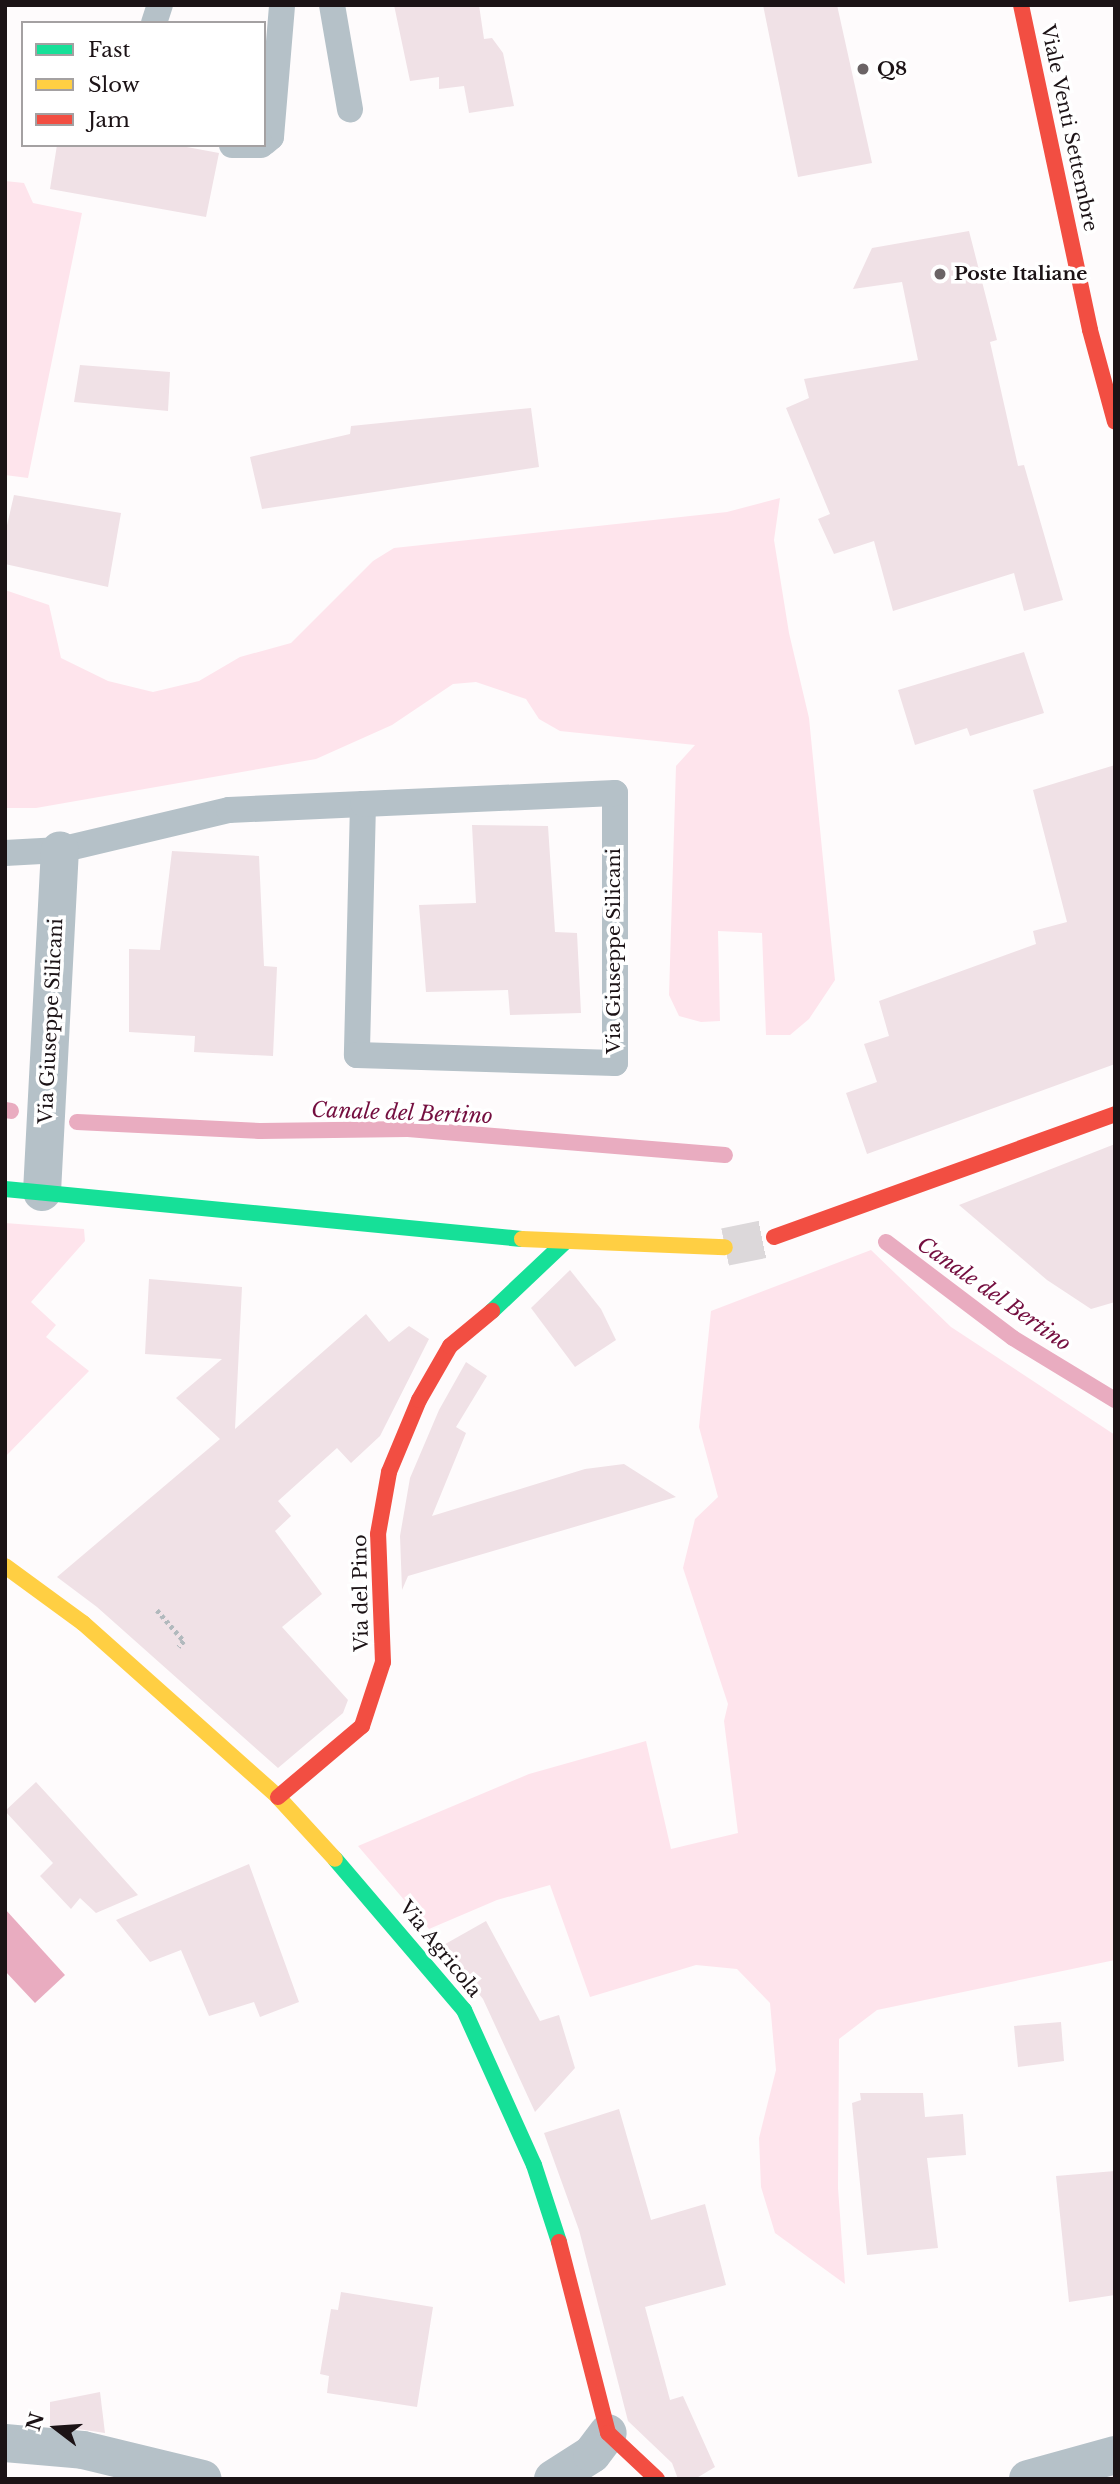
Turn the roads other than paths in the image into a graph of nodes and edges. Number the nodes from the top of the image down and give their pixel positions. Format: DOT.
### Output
graph roads {
  1 [pos="282,5"];
  2 [pos="332,5"];
  3 [pos="1021,5"];
  4 [pos="350,110"];
  5 [pos="266,141"];
  6 [pos="1115,422"];
  7 [pos="363,804"];
  8 [pos="61,850"];
  9 [pos="5,853"];
  10 [pos="1115,1114"];
  11 [pos="24,1191"];
  12 [pos="774,1237"];
  13 [pos="564,1243"];
  14 [pos="725,1247"];
  15 [pos="5,1566"];
  16 [pos="278,1797"];
  17 [pos="608,2433"];
  18 [pos="5,2443"];
  19 [pos="1115,2455"];
  20 [pos="203,2479"];
  21 [pos="553,2479"];
  22 [pos="657,2479"];
  23 [pos="1028,2479"];
  1 -- 5 [label="lane"];
  2 -- 4 [label="lane"];
  3 -- 6 [label="street, Viale Venti Settembre"];
  7 -- 7 [label="lane, Via Giuseppe Silicani"];
  7 -- 8 [label="lane, Via Giuseppe Silicani"];
  8 -- 9 [label="lane, Via Giuseppe Silicani"];
  8 -- 11 [label="street, Via Giuseppe Silicani"];
  10 -- 12 [label="street"];
  11 -- 13 [label="street, Via Giuseppe Silicani"];
  13 -- 14 [label="street, Via Giuseppe Silicani"];
  13 -- 16 [label="street, Via del Pino"];
  15 -- 16 [label="street, Via Agricola"];
  16 -- 17 [label="street, Via Agricola"];
  17 -- 21 [label="street"];
  17 -- 22 [label="street"];
  18 -- 20 [label="street"];
  19 -- 23 [label="street"];
}
